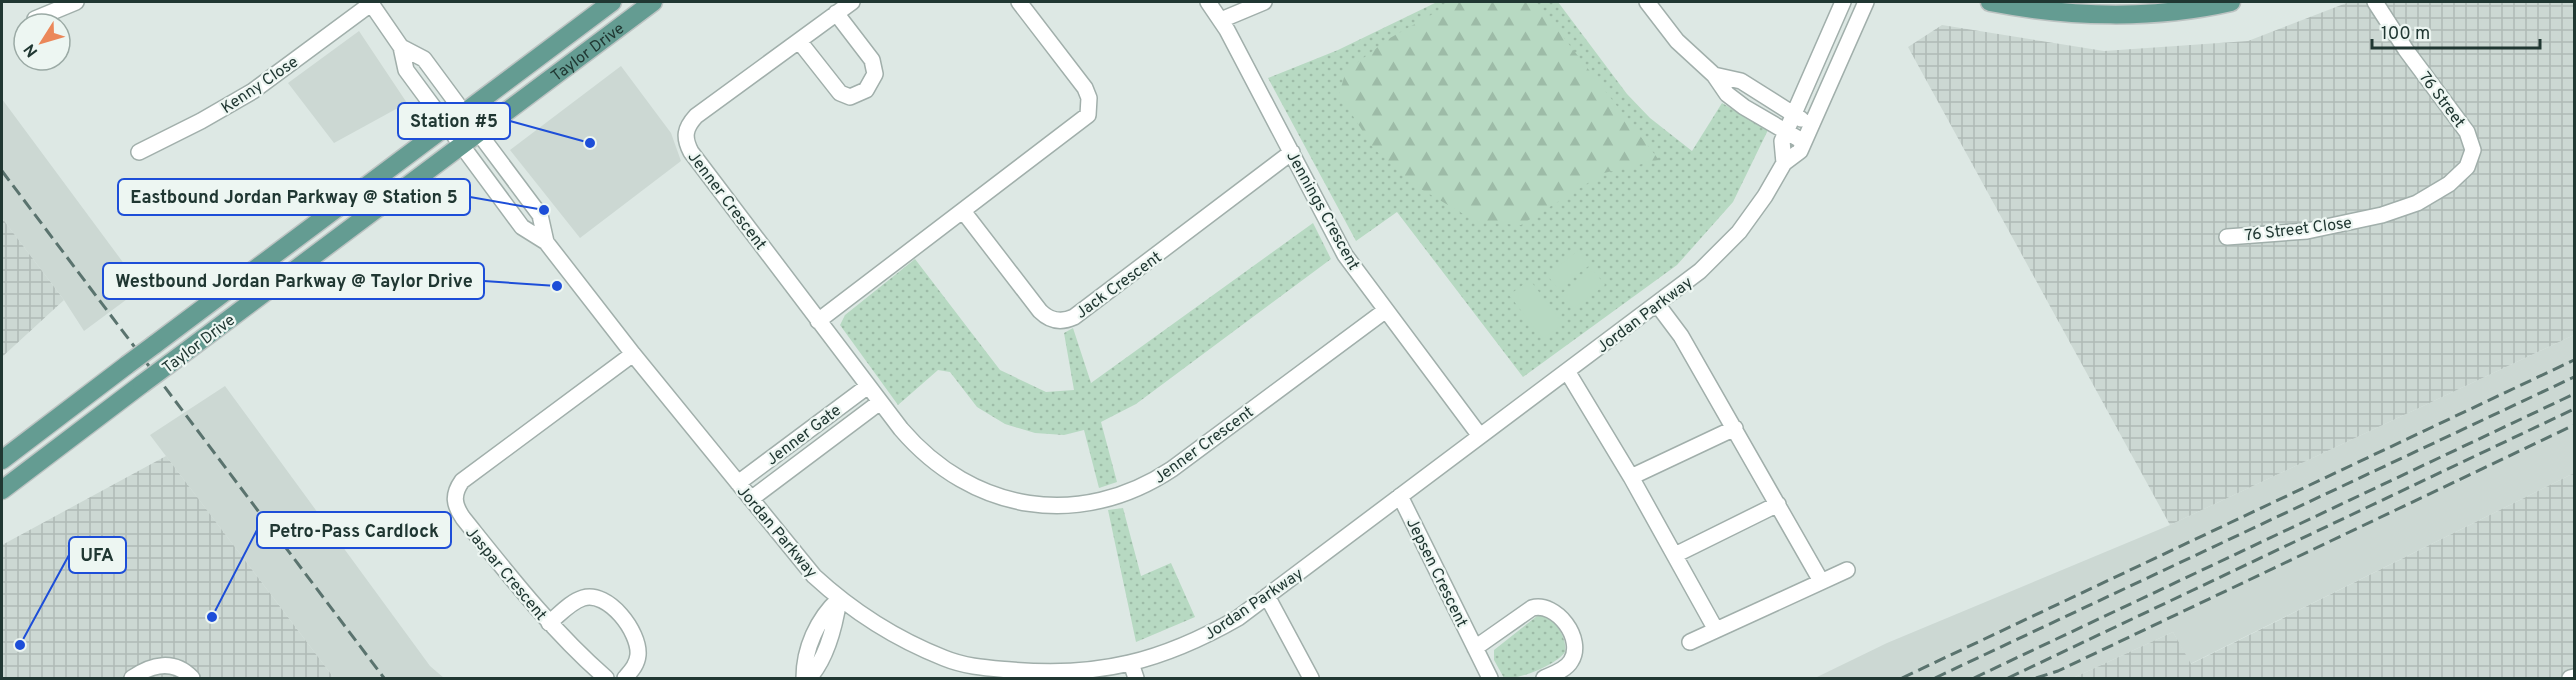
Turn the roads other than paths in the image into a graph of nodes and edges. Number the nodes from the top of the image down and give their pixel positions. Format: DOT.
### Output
graph roads {
  1 [pos="76,2"];
  2 [pos="371,2"];
  3 [pos="612,2"];
  4 [pos="653,2"];
  5 [pos="852,2"];
  6 [pos="1019,2"];
  7 [pos="1208,2"];
  8 [pos="1264,2"];
  9 [pos="1647,2"];
  10 [pos="1843,2"];
  11 [pos="1866,2"];
  12 [pos="1990,2"];
  13 [pos="2231,2"];
  14 [pos="2375,2"];
  15 [pos="52,12"];
  16 [pos="836,13"];
  17 [pos="1221,20"];
  18 [pos="799,41"];
  19 [pos="401,46"];
  20 [pos="1714,75"];
  21 [pos="464,113"];
  22 [pos="1793,115"];
  23 [pos="1812,125"];
  24 [pos="447,126"];
  25 [pos="478,132"];
  26 [pos="1785,133"];
  27 [pos="2469,138"];
  28 [pos="1804,142"];
  29 [pos="461,145"];
  30 [pos="139,152"];
  31 [pos="1292,152"];
  32 [pos="1784,163"];
  33 [pos="963,211"];
  34 [pos="2227,237"];
  35 [pos="546,242"];
  36 [pos="1657,304"];
  37 [pos="1386,310"];
  38 [pos="818,321"];
  39 [pos="633,354"];
  40 [pos="1567,371"];
  41 [pos="868,386"];
  42 [pos="880,402"];
  43 [pos="1735,428"];
  44 [pos="1480,436"];
  45 [pos="2,460"];
  46 [pos="1631,477"];
  47 [pos="738,483"];
  48 [pos="2,490"];
  49 [pos="1400,496"];
  50 [pos="751,499"];
  51 [pos="1778,504"];
  52 [pos="1675,555"];
  53 [pos="1847,570"];
  54 [pos="1821,581"];
  55 [pos="1267,596"];
  56 [pos="839,598"];
  57 [pos="549,623"];
  58 [pos="1716,630"];
  59 [pos="1690,642"];
  60 [pos="1475,648"];
  61 [pos="1131,663"];
  62 [pos="2574,677"];
  63 [pos="132,678"];
  64 [pos="192,678"];
  65 [pos="606,678"];
  66 [pos="625,678"];
  67 [pos="804,678"];
  68 [pos="809,678"];
  69 [pos="1136,678"];
  70 [pos="1311,678"];
  71 [pos="1490,678"];
  72 [pos="1544,678"];
  73 [pos="2570,678"];
  1 -- 15 [label="street"];
  2 -- 19 [label="street"];
  2 -- 30 [label="street, Kenny Close"];
  3 -- 21 [label="main road, Taylor Drive"];
  4 -- 25 [label="main road, Taylor Drive"];
  5 -- 16 [label="street, Jenner Crescent"];
  6 -- 33 [label="street"];
  7 -- 17 [label="street, Jennings Crescent"];
  8 -- 17 [label="street"];
  9 -- 20 [label="street"];
  10 -- 22 [label="street, Jordan Parkway"];
  11 -- 23 [label="street, Jordan Parkway"];
  12 -- 13 [label="main road"];
  14 -- 27 [label="street, 76 Street"];
  16 -- 18 [label="street, Jenner Crescent"];
  16 -- 18 [label="street"];
  17 -- 31 [label="street, Jennings Crescent"];
  18 -- 38 [label="street, Jenner Crescent"];
  19 -- 21 [label="street, Jordan Parkway"];
  19 -- 24 [label="street, Jordan Parkway"];
  20 -- 22 [label="street"];
  20 -- 26 [label="street"];
  21 -- 24 [label="main road, Taylor Drive"];
  21 -- 25 [label="street, Jordan Parkway"];
  22 -- 23 [label="street"];
  22 -- 26 [label="street, Jordan Parkway"];
  23 -- 28 [label="street, Jordan Parkway"];
  24 -- 29 [label="street, Jordan Parkway"];
  24 -- 45 [label="main road, Taylor Drive, bridge"];
  25 -- 29 [label="main road, Taylor Drive"];
  25 -- 35 [label="street, Jordan Parkway"];
  26 -- 28 [label="street"];
  26 -- 32 [label="street, Jordan Parkway"];
  27 -- 34 [label="street, 76 Street Close"];
  28 -- 32 [label="street, Jordan Parkway"];
  29 -- 35 [label="street, Jordan Parkway"];
  29 -- 48 [label="main road, Taylor Drive, bridge"];
  31 -- 33 [label="street, Jack Crescent"];
  31 -- 37 [label="street, Jennings Crescent"];
  32 -- 36 [label="street, Jordan Parkway"];
  33 -- 38 [label="street"];
  35 -- 39 [label="street, Jordan Parkway"];
  36 -- 40 [label="street, Jordan Parkway"];
  36 -- 43 [label="street"];
  37 -- 42 [label="street, Jenner Crescent"];
  37 -- 44 [label="street, Jennings Crescent"];
  38 -- 41 [label="street, Jenner Crescent"];
  39 -- 47 [label="street, Jordan Parkway"];
  39 -- 57 [label="street, Jaspar Crescent"];
  40 -- 44 [label="street, Jordan Parkway"];
  40 -- 46 [label="street"];
  41 -- 42 [label="street, Jenner Crescent"];
  41 -- 47 [label="street, Jenner Gate"];
  42 -- 50 [label="street, Jenner Gate"];
  43 -- 46 [label="street"];
  43 -- 51 [label="street"];
  44 -- 49 [label="street, Jordan Parkway"];
  46 -- 52 [label="street"];
  47 -- 50 [label="street, Jordan Parkway"];
  49 -- 55 [label="street, Jordan Parkway"];
  49 -- 60 [label="street, Jepsen Crescent"];
  50 -- 56 [label="street, Jordan Parkway"];
  51 -- 52 [label="street"];
  51 -- 54 [label="street"];
  52 -- 58 [label="street"];
  53 -- 54 [label="street"];
  54 -- 58 [label="street"];
  55 -- 61 [label="street, Jordan Parkway"];
  55 -- 70 [label="street"];
  56 -- 61 [label="street, Jordan Parkway"];
  56 -- 67 [label="street"];
  56 -- 68 [label="street"];
  57 -- 65 [label="street, Jaspar Crescent"];
  57 -- 66 [label="street"];
  58 -- 59 [label="street"];
  60 -- 71 [label="street, Jepsen Crescent"];
  60 -- 72 [label="street, Jepsen Crescent"];
  61 -- 69 [label="street"];
  62 -- 73 [label="street"];
  63 -- 64 [label="street"];
}
